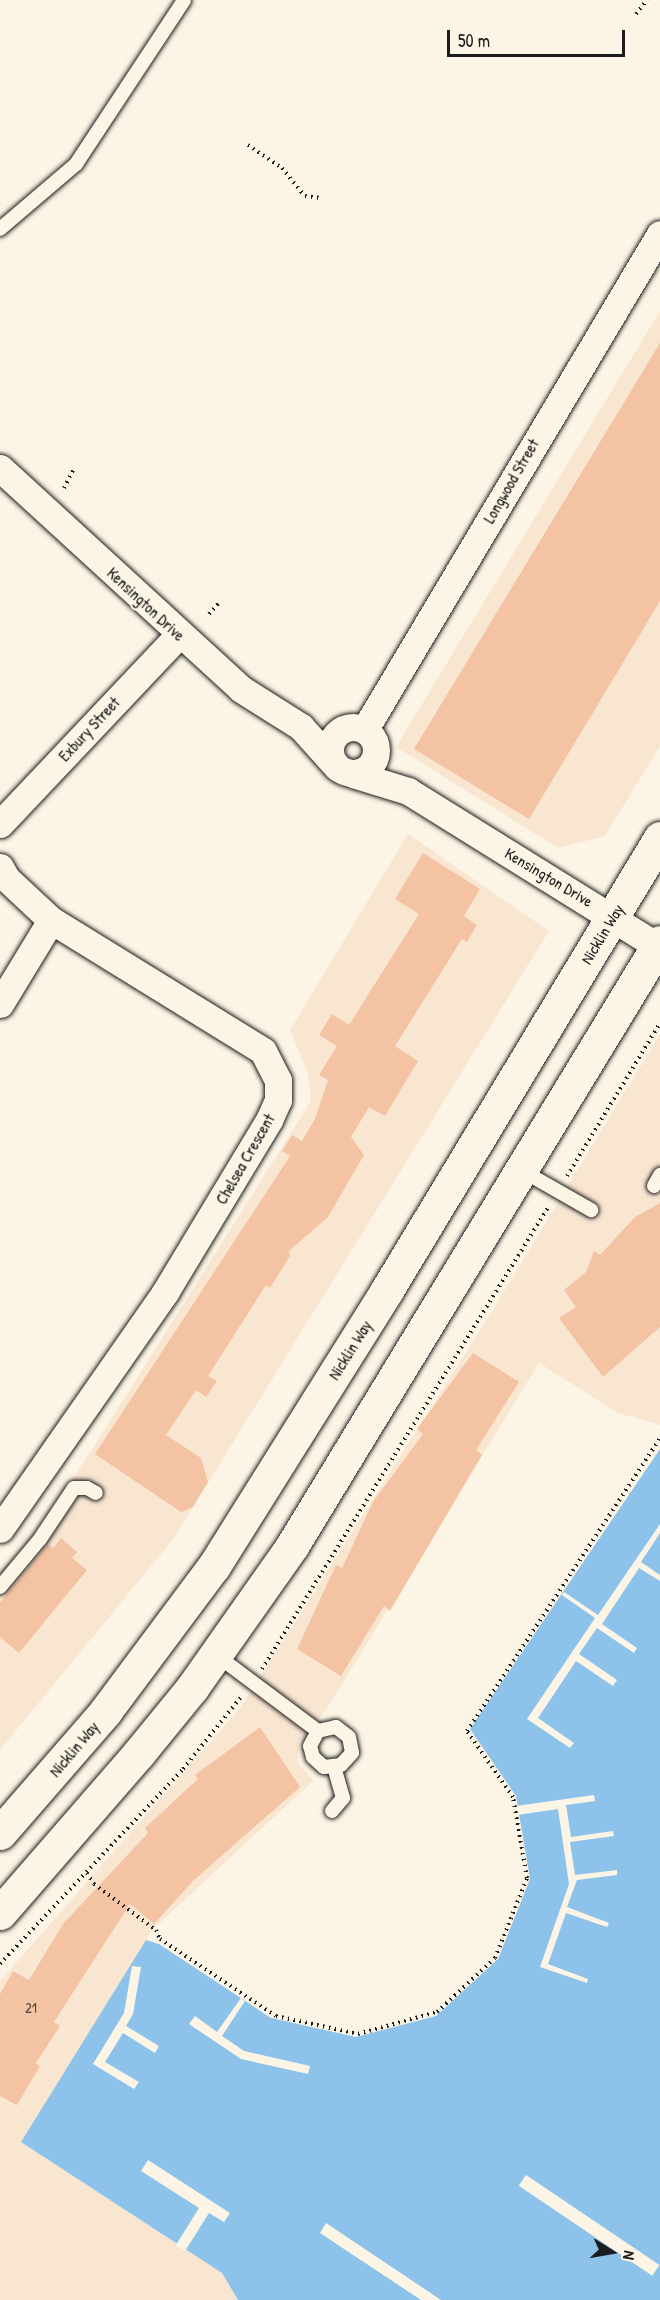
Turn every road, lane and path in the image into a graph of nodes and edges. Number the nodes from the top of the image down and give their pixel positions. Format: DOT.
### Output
graph roads {
  1 [pos="184,0"];
  2 [pos="647,0"];
  3 [pos="636,14"];
  4 [pos="248,145"];
  5 [pos="320,198"];
  6 [pos="0,229"];
  7 [pos="660,234"];
  8 [pos="0,468"];
  9 [pos="73,470"];
  10 [pos="64,488"];
  11 [pos="219,603"];
  12 [pos="209,614"];
  13 [pos="179,635"];
  14 [pos="301,727"];
  15 [pos="337,733"];
  16 [pos="371,741"];
  17 [pos="345,771"];
  18 [pos="408,791"];
  19 [pos="0,824"];
  20 [pos="660,838"];
  21 [pos="0,867"];
  22 [pos="613,916"];
  23 [pos="51,920"];
  24 [pos="659,945"];
  25 [pos="0,1004"];
  26 [pos="521,1170"];
  27 [pos="591,1210"];
  28 [pos="660,1438"];
  29 [pos="96,1493"];
  30 [pos="0,1529"];
  31 [pos="0,1587"];
  32 [pos="215,1654"];
  33 [pos="318,1731"];
  34 [pos="334,1766"];
  35 [pos="332,1812"];
  36 [pos="0,1833"];
  37 [pos="87,1873"];
  38 [pos="0,1913"];
  1 -- 6 [label="lane"];
  2 -- 3 [label="path"];
  4 -- 5 [label="path"];
  7 -- 16 [label="street, Longwood Street"];
  8 -- 13 [label="street, Kensington Drive"];
  9 -- 10 [label="path"];
  11 -- 12 [label="path"];
  13 -- 14 [label="street, Kensington Drive"];
  13 -- 19 [label="street, Exbury Street"];
  14 -- 15 [label="street, Kensington Drive"];
  14 -- 17 [label="street, Kensington Drive"];
  15 -- 16 [label="street"];
  15 -- 17 [label="street"];
  16 -- 17 [label="street"];
  16 -- 18 [label="street, Kensington Drive"];
  17 -- 18 [label="street, Kensington Drive"];
  18 -- 22 [label="street, Kensington Drive"];
  20 -- 22 [label="highway, Nicklin Way"];
  21 -- 23 [label="street, Chelsea Crescent"];
  22 -- 24 [label="street, Kensington Drive"];
  22 -- 36 [label="highway, Nicklin Way"];
  23 -- 25 [label="street"];
  23 -- 30 [label="street, Chelsea Crescent"];
  24 -- 26 [label="highway"];
  26 -- 27 [label="lane"];
  26 -- 32 [label="highway"];
  28 -- 37 [label="path"];
  29 -- 31 [label="lane"];
  32 -- 33 [label="lane"];
  32 -- 38 [label="highway"];
  33 -- 34 [label="lane"];
  33 -- 34 [label="lane"];
  34 -- 35 [label="lane"];
}
